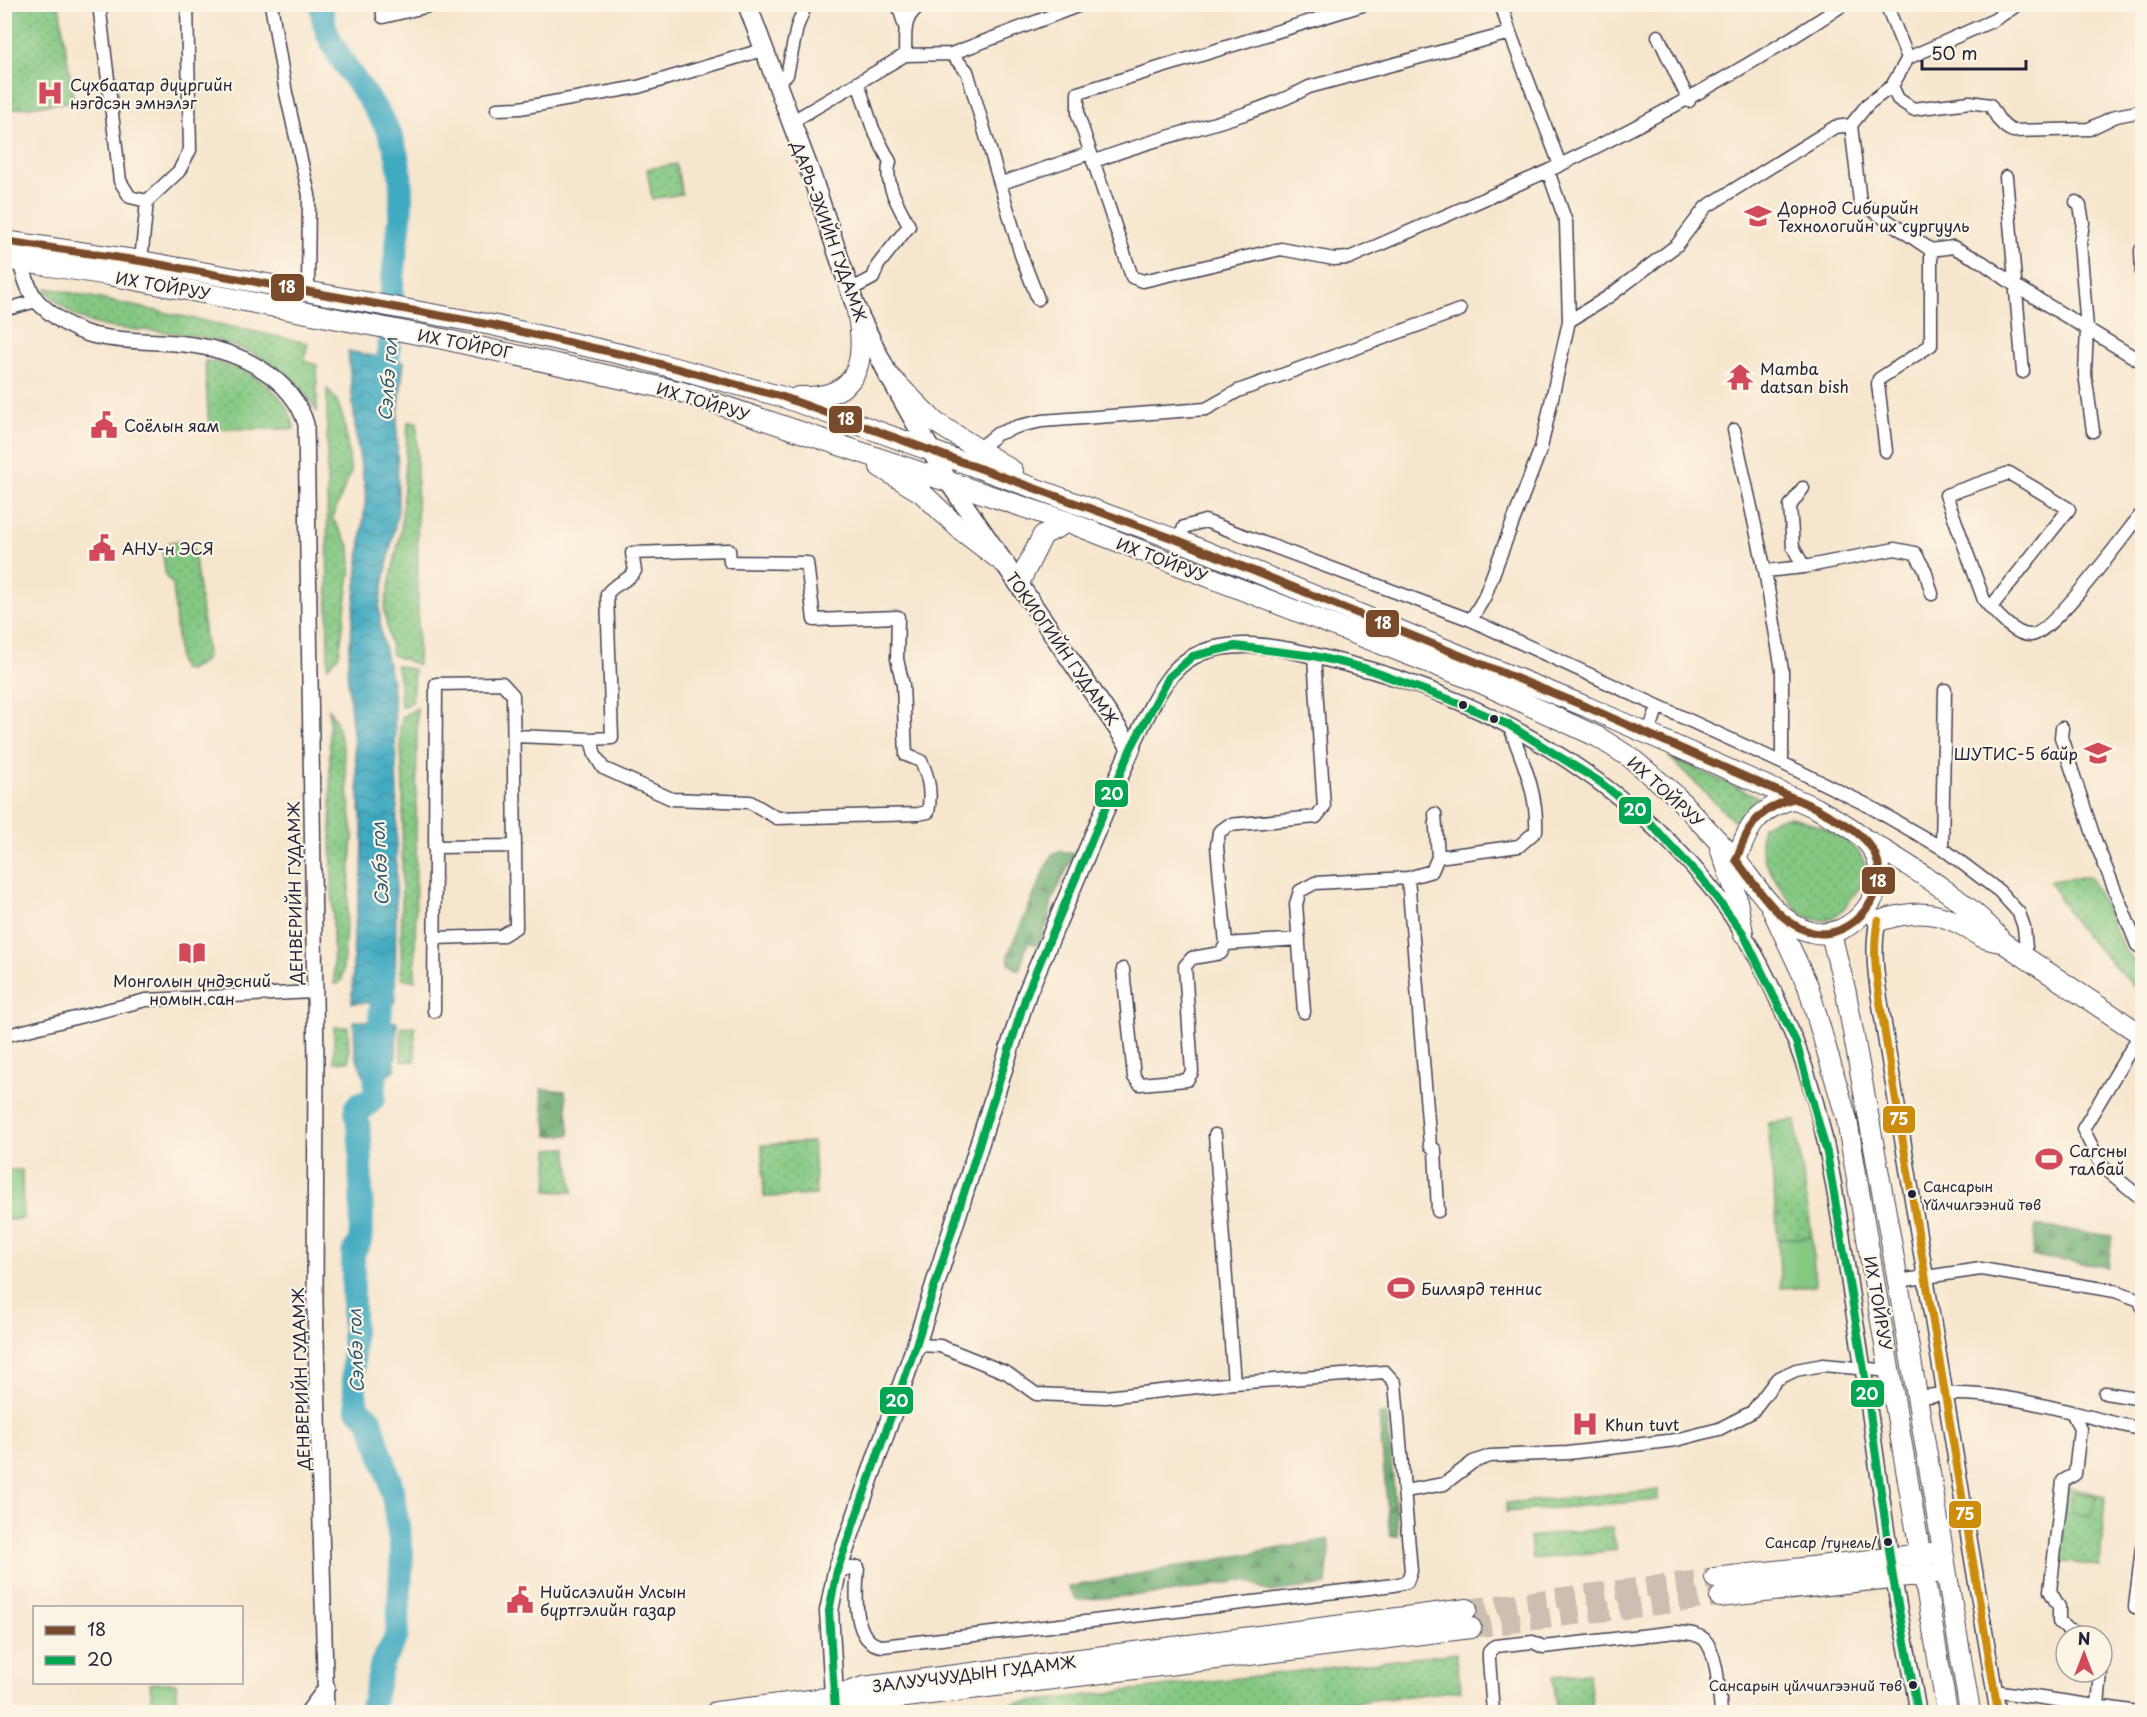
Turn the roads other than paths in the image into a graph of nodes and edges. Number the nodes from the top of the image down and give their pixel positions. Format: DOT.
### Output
graph roads {
  1 [pos="99,4"];
  2 [pos="187,4"];
  3 [pos="271,4"];
  4 [pos="382,4"];
  5 [pos="437,4"];
  6 [pos="747,4"];
  7 [pos="806,4"];
  8 [pos="898,4"];
  9 [pos="922,4"];
  10 [pos="1083,4"];
  11 [pos="1366,4"];
  12 [pos="1501,4"];
  13 [pos="1844,4"];
  14 [pos="1886,4"];
  15 [pos="2019,4"];
  16 [pos="905,27"];
  17 [pos="1510,33"];
  18 [pos="1658,36"];
  19 [pos="762,50"];
  20 [pos="951,54"];
  21 [pos="905,56"];
  22 [pos="1908,58"];
  23 [pos="775,83"];
  24 [pos="858,83"];
  25 [pos="1892,86"];
  26 [pos="1689,101"];
  27 [pos="497,109"];
  28 [pos="2142,111"];
  29 [pos="791,122"];
  30 [pos="1851,124"];
  31 [pos="1091,158"];
  32 [pos="1560,165"];
  33 [pos="1548,171"];
  34 [pos="2006,177"];
  35 [pos="1002,183"];
  36 [pos="147,201"];
  37 [pos="2076,202"];
  38 [pos="4,241"];
  39 [pos="1932,249"];
  40 [pos="2140,250"];
  41 [pos="12,260"];
  42 [pos="141,261"];
  43 [pos="2142,273"];
  44 [pos="2016,286"];
  45 [pos="850,290"];
  46 [pos="316,292"];
  47 [pos="1038,299"];
  48 [pos="36,301"];
  49 [pos="4,310"];
  50 [pos="1460,310"];
  51 [pos="857,311"];
  52 [pos="321,315"];
  53 [pos="1569,321"];
  54 [pos="2086,328"];
  55 [pos="544,336"];
  56 [pos="538,358"];
  57 [pos="2142,362"];
  58 [pos="2023,372"];
  59 [pos="889,376"];
  60 [pos="783,397"];
  61 [pos="1734,430"];
  62 [pos="2093,431"];
  63 [pos="853,448"];
  64 [pos="930,449"];
  65 [pos="977,450"];
  66 [pos="1886,451"];
  67 [pos="948,481"];
  68 [pos="1803,488"];
  69 [pos="1056,497"];
  70 [pos="2142,513"];
  71 [pos="1068,522"];
  72 [pos="1180,541"];
  73 [pos="1004,563"];
  74 [pos="1804,567"];
  75 [pos="1765,571"];
  76 [pos="1018,583"];
  77 [pos="1932,594"];
  78 [pos="1991,607"];
  79 [pos="1472,620"];
  80 [pos="1314,656"];
  81 [pos="1945,690"];
  82 [pos="1658,706"];
  83 [pos="1509,725"];
  84 [pos="2062,728"];
  85 [pos="1648,735"];
  86 [pos="514,736"];
  87 [pos="591,739"];
  88 [pos="1131,748"];
  89 [pos="1782,763"];
  90 [pos="1792,799"];
  91 [pos="1435,814"];
  92 [pos="1716,837"];
  93 [pos="1864,838"];
  94 [pos="515,846"];
  95 [pos="434,847"];
  96 [pos="1942,848"];
  97 [pos="1438,857"];
  98 [pos="1736,860"];
  99 [pos="1408,878"];
  100 [pos="1769,904"];
  101 [pos="1878,921"];
  102 [pos="1836,932"];
  103 [pos="1743,933"];
  104 [pos="434,938"];
  105 [pos="1299,939"];
  106 [pos="2002,942"];
  107 [pos="1226,944"];
  108 [pos="2142,948"];
  109 [pos="2027,959"];
  110 [pos="1123,969"];
  111 [pos="313,992"];
  112 [pos="434,1011"];
  113 [pos="1304,1012"];
  114 [pos="2141,1035"];
  115 [pos="4,1036"];
  116 [pos="1215,1135"];
  117 [pos="2142,1199"];
  118 [pos="1438,1211"];
  119 [pos="1926,1276"];
  120 [pos="1898,1281"];
  121 [pos="2142,1306"];
  122 [pos="916,1345"];
  123 [pos="1863,1370"];
  124 [pos="1891,1371"];
  125 [pos="1234,1383"];
  126 [pos="1946,1393"];
  127 [pos="2105,1393"];
  128 [pos="1918,1397"];
  129 [pos="2142,1399"];
  130 [pos="2073,1414"];
  131 [pos="2142,1433"];
  132 [pos="1405,1491"];
  133 [pos="2142,1548"];
  134 [pos="1942,1552"];
  135 [pos="1920,1555"];
  136 [pos="1891,1558"];
  137 [pos="837,1571"];
  138 [pos="1945,1572"];
  139 [pos="1923,1575"];
  140 [pos="1893,1578"];
  141 [pos="2135,1606"];
  142 [pos="1469,1619"];
  143 [pos="2062,1624"];
  144 [pos="2100,1684"];
  145 [pos="327,1687"];
  146 [pos="1994,1690"];
  147 [pos="835,1705"];
  148 [pos="2098,1706"];
  149 [pos="308,1713"];
  150 [pos="326,1713"];
  151 [pos="716,1713"];
  152 [pos="1493,1713"];
  153 [pos="1721,1713"];
  154 [pos="1918,1713"];
  155 [pos="1947,1713"];
  156 [pos="1970,1713"];
  157 [pos="1998,1713"];
  158 [pos="2138,1713"];
  1 -- 36 [label="street"];
  2 -- 36 [label="street"];
  3 -- 46 [label="street"];
  4 -- 5 [label="street"];
  6 -- 19 [label="main road, ДАРЬ-ЭХИЙН ГУДАМЖ"];
  7 -- 23 [label="street"];
  8 -- 16 [label="street"];
  9 -- 16 [label="street"];
  10 -- 20 [label="street"];
  11 -- 31 [label="street"];
  12 -- 17 [label="street"];
  13 -- 26 [label="street"];
  14 -- 22 [label="street"];
  15 -- 22 [label="street"];
  16 -- 21 [label="street"];
  17 -- 31 [label="street"];
  17 -- 32 [label="street"];
  18 -- 26 [label="street"];
  19 -- 23 [label="main road, ДАРЬ-ЭХИЙН ГУДАМЖ"];
  19 -- 27 [label="street"];
  20 -- 21 [label="street"];
  20 -- 35 [label="street"];
  21 -- 24 [label="street"];
  22 -- 25 [label="street"];
  23 -- 29 [label="main road, ДАРЬ-ЭХИЙН ГУДАМЖ"];
  24 -- 29 [label="street"];
  24 -- 45 [label="street"];
  25 -- 28 [label="street"];
  25 -- 30 [label="street"];
  26 -- 32 [label="street"];
  29 -- 45 [label="main road, ДАРЬ-ЭХИЙН ГУДАМЖ"];
  30 -- 39 [label="street"];
  30 -- 53 [label="street"];
  31 -- 33 [label="street"];
  31 -- 35 [label="street"];
  32 -- 33 [label="street"];
  33 -- 53 [label="street"];
  34 -- 44 [label="street"];
  35 -- 47 [label="street"];
  36 -- 42 [label="street"];
  37 -- 54 [label="street"];
  38 -- 42 [label="main road, ИХ ТОЙРУУ"];
  39 -- 44 [label="street"];
  39 -- 66 [label="street"];
  40 -- 43 [label="street"];
  41 -- 48 [label="street"];
  41 -- 52 [label="main road, ИХ ТОЙРУУ"];
  42 -- 46 [label="main road, ИХ ТОЙРУУ"];
  44 -- 54 [label="street"];
  44 -- 58 [label="street"];
  45 -- 51 [label="main road, ДАРЬ-ЭХИЙН ГУДАМЖ"];
  46 -- 55 [label="main road, ИХ ТОЙРОГ"];
  48 -- 49 [label="street"];
  48 -- 111 [label="street, ДЕНВЕРИЙН ГУДАМЖ"];
  50 -- 65 [label="street"];
  51 -- 59 [label="main road, ДАРЬ-ЭХИЙН ГУДАМЖ"];
  51 -- 60 [label="main road"];
  52 -- 56 [label="main road, ИХ ТОЙРОГ"];
  53 -- 79 [label="street"];
  54 -- 57 [label="street"];
  54 -- 62 [label="street"];
  55 -- 60 [label="main road, ИХ ТОЙРУУ"];
  56 -- 63 [label="main road, ИХ ТОЙРУУ"];
  59 -- 64 [label="main road, ДАРЬ-ЭХИЙН ГУДАМЖ"];
  59 -- 65 [label="main road"];
  60 -- 64 [label="main road, ИХ ТОЙРУУ"];
  61 -- 75 [label="street"];
  63 -- 67 [label="main road, ИХ ТОЙРУУ"];
  63 -- 73 [label="main road"];
  64 -- 67 [label="main road, ДАРЬ-ЭХИЙН ГУДАМЖ"];
  64 -- 69 [label="main road, ИХ ТОЙРУУ"];
  65 -- 69 [label="main road"];
  67 -- 71 [label="main road, ИХ ТОЙРУУ"];
  67 -- 73 [label="main road, ТОКИОГИЙН ГУДАМЖ"];
  68 -- 74 [label="street"];
  69 -- 72 [label="main road, ИХ ТОЙРУУ"];
  70 -- 78 [label="street"];
  71 -- 76 [label="main road"];
  71 -- 92 [label="main road, ИХ ТОЙРУУ"];
  72 -- 79 [label="street"];
  72 -- 85 [label="main road, ИХ ТОЙРУУ"];
  73 -- 76 [label="main road, ТОКИОГИЙН ГУДАМЖ"];
  74 -- 75 [label="street"];
  74 -- 77 [label="street"];
  75 -- 89 [label="street"];
  76 -- 88 [label="main road, ТОКИОГИЙН ГУДАМЖ"];
  78 -- 78 [label="street"];
  79 -- 82 [label="street"];
  80 -- 83 [label="street"];
  80 -- 88 [label="street"];
  80 -- 107 [label="street"];
  81 -- 96 [label="street"];
  82 -- 85 [label="street"];
  82 -- 89 [label="street"];
  83 -- 97 [label="street"];
  83 -- 103 [label="street"];
  84 -- 108 [label="street"];
  85 -- 90 [label="main road, ИХ ТОЙРУУ"];
  86 -- 87 [label="street"];
  86 -- 94 [label="street"];
  86 -- 95 [label="street"];
  87 -- 87 [label="street"];
  88 -- 122 [label="main road"];
  89 -- 96 [label="street"];
  90 -- 93 [label="main road"];
  90 -- 98 [label="main road"];
  91 -- 97 [label="street"];
  92 -- 98 [label="main road, ИХ ТОЙРУУ"];
  92 -- 103 [label="main road"];
  93 -- 102 [label="main road"];
  93 -- 106 [label="main road"];
  94 -- 95 [label="street"];
  94 -- 104 [label="street"];
  95 -- 104 [label="street"];
  96 -- 109 [label="street"];
  97 -- 99 [label="street"];
  98 -- 100 [label="main road"];
  99 -- 105 [label="street"];
  99 -- 118 [label="street"];
  100 -- 102 [label="main road"];
  100 -- 124 [label="main road, ИХ ТОЙРУУ"];
  101 -- 102 [label="main road"];
  101 -- 106 [label="main road"];
  101 -- 119 [label="street"];
  102 -- 120 [label="main road, ИХ ТОЙРУУ"];
  103 -- 123 [label="street"];
  104 -- 112 [label="street"];
  105 -- 107 [label="street"];
  105 -- 113 [label="street"];
  106 -- 109 [label="main road"];
  107 -- 110 [label="street"];
  109 -- 114 [label="main road"];
  111 -- 115 [label="street"];
  111 -- 145 [label="street, ДЕНВЕРИЙН ГУДАМЖ"];
  114 -- 117 [label="street"];
  116 -- 125 [label="street"];
  119 -- 120 [label="street"];
  119 -- 121 [label="street"];
  119 -- 126 [label="street"];
  120 -- 128 [label="main road, ИХ ТОЙРУУ"];
  122 -- 125 [label="street"];
  122 -- 137 [label="main road"];
  123 -- 124 [label="street"];
  123 -- 132 [label="street"];
  123 -- 136 [label="street"];
  124 -- 135 [label="main road, ИХ ТОЙРУУ"];
  125 -- 132 [label="street"];
  126 -- 128 [label="street"];
  126 -- 130 [label="street"];
  126 -- 146 [label="street"];
  127 -- 129 [label="street"];
  128 -- 134 [label="main road, ИХ ТОЙРУУ"];
  130 -- 131 [label="street"];
  130 -- 143 [label="street"];
  132 -- 137 [label="street"];
  133 -- 141 [label="street"];
  134 -- 135 [label="main road"];
  134 -- 138 [label="main road, ИХ ТОЙРУУ"];
  135 -- 136 [label="main road"];
  135 -- 139 [label="main road, ИХ ТОЙРУУ"];
  136 -- 140 [label="street"];
  136 -- 140 [label="main road"];
  137 -- 147 [label="main road"];
  138 -- 139 [label="main road"];
  138 -- 156 [label="main road, ИХ ТОЙРУУ"];
  139 -- 140 [label="main road"];
  139 -- 155 [label="main road, ИХ ТОЙРУУ"];
  140 -- 154 [label="street"];
  142 -- 147 [label="main road, ЗАЛУУЧУУДЫН ГУДАМЖ"];
  144 -- 148 [label="street"];
  145 -- 149 [label="street"];
  145 -- 150 [label="street, ДЕНВЕРИЙН ГУДАМЖ"];
  146 -- 148 [label="street"];
  146 -- 157 [label="street"];
  147 -- 151 [label="main road, ЗАЛУУЧУУДЫН ГУДАМЖ"];
  148 -- 158 [label="street"];
  152 -- 153 [label="street"];
}
